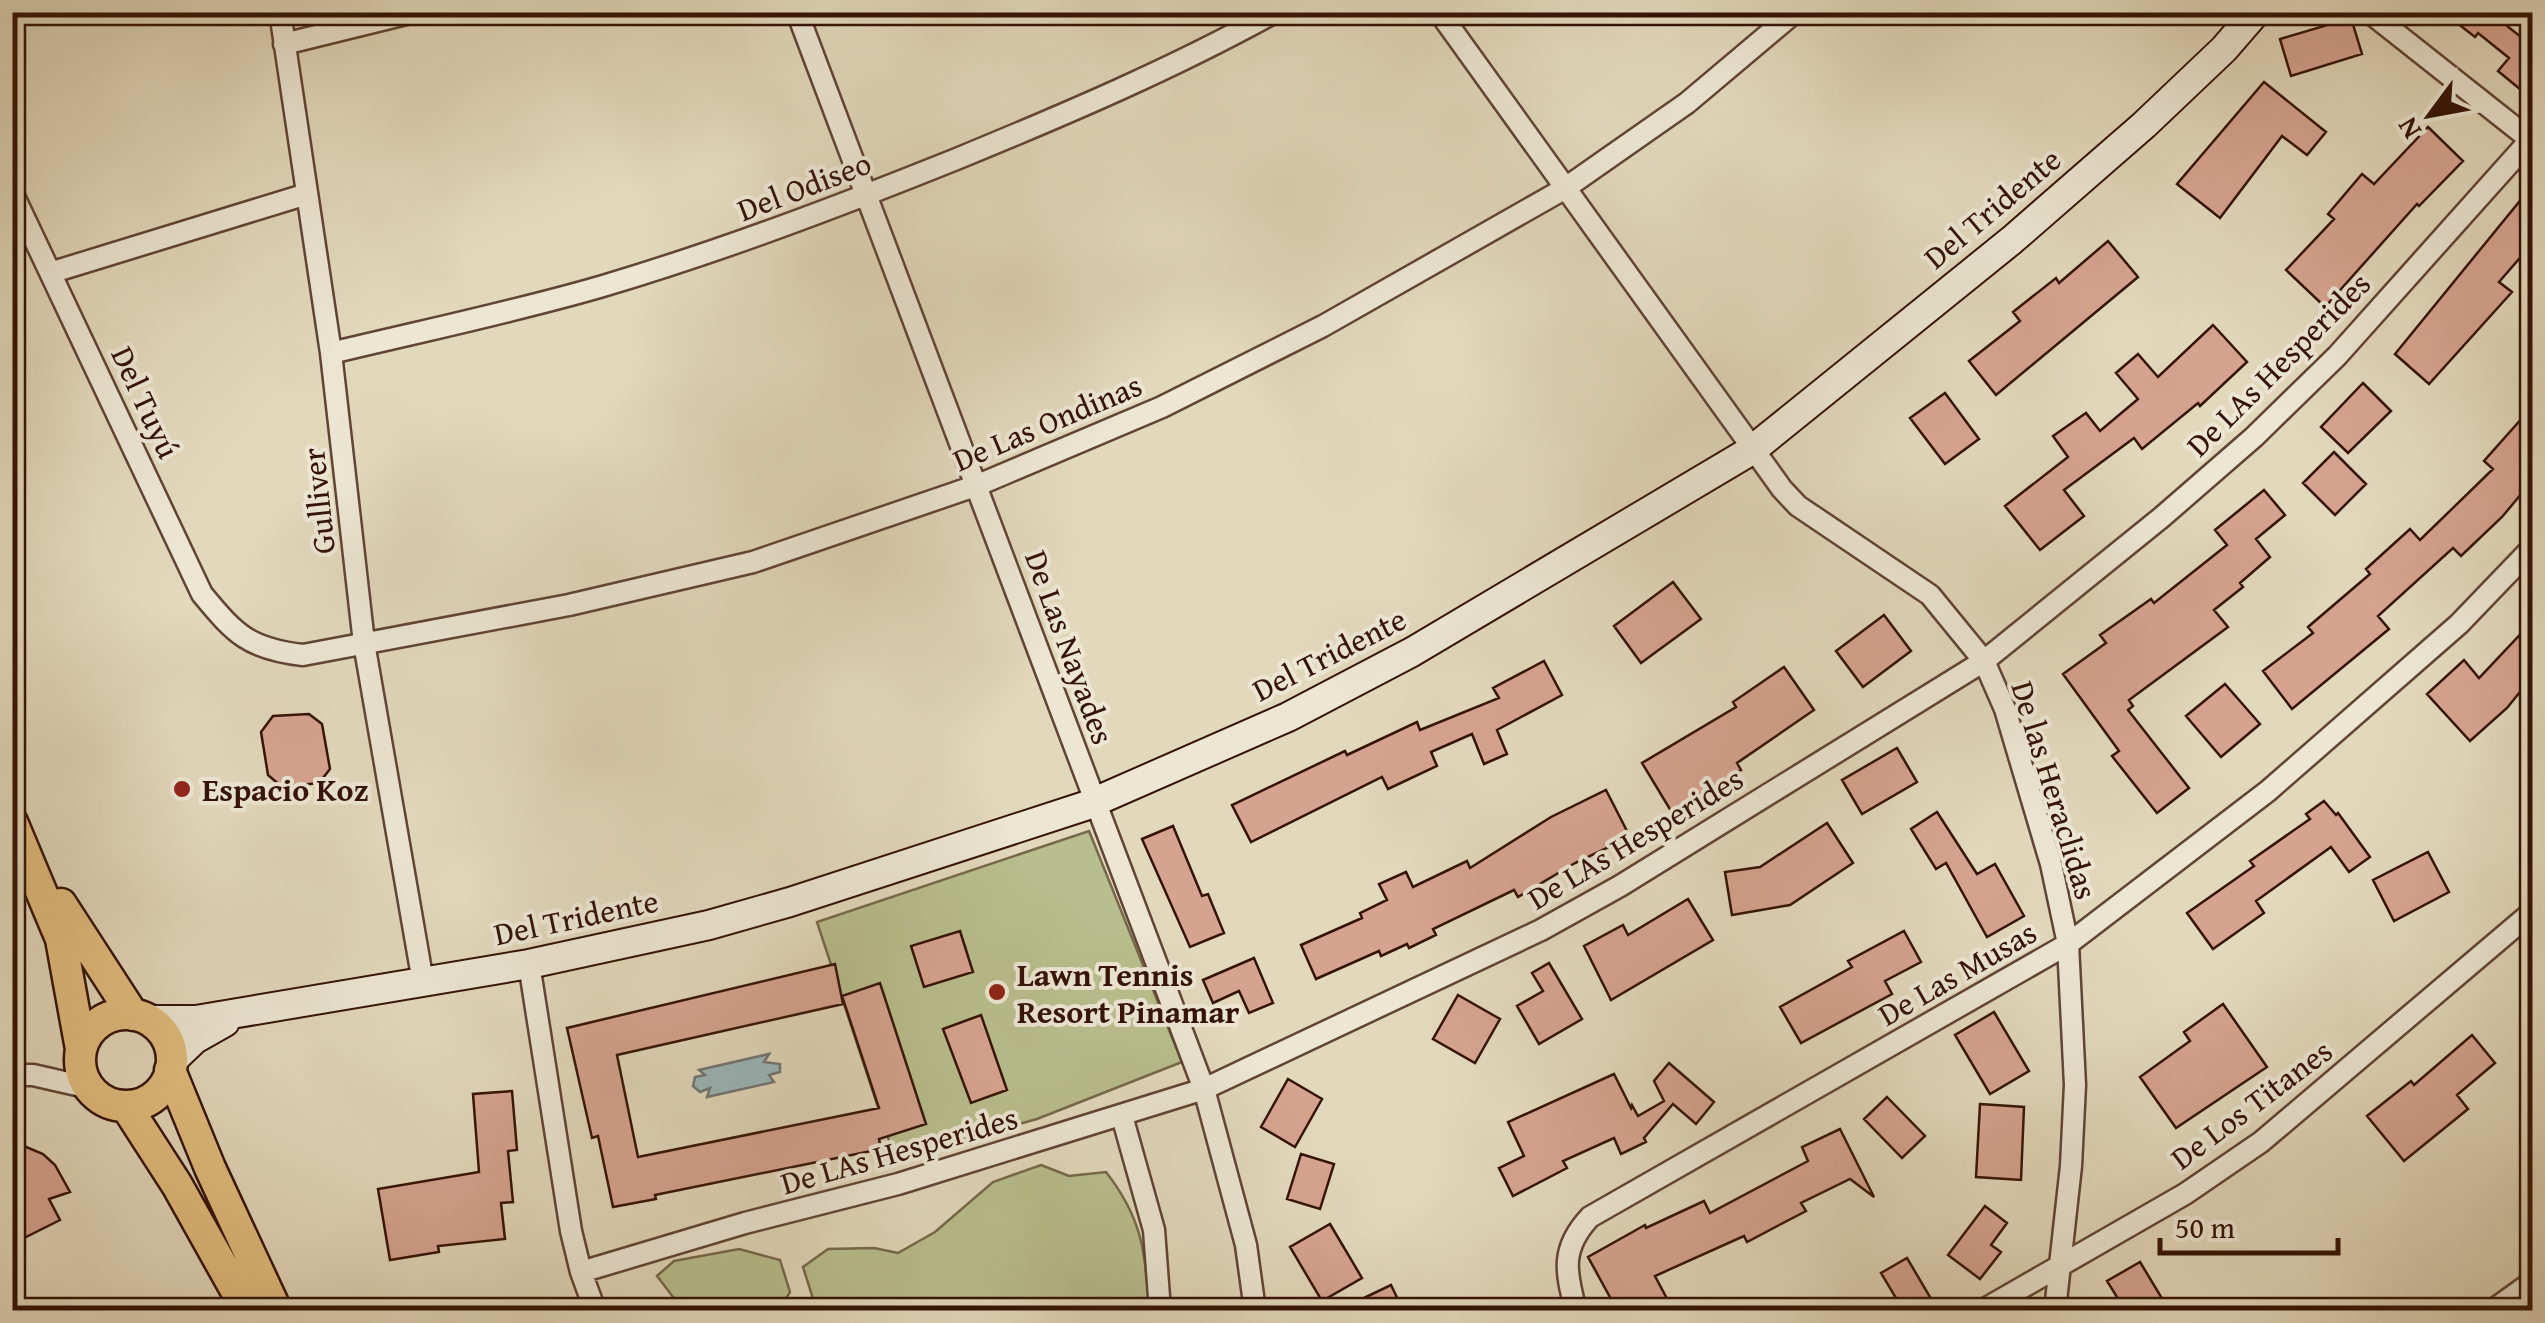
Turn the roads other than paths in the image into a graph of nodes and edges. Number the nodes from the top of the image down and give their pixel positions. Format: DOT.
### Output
graph roads {
  1 [pos="280,12"];
  2 [pos="414,12"];
  3 [pos="797,12"];
  4 [pos="1275,12"];
  5 [pos="1439,12"];
  6 [pos="1795,12"];
  7 [pos="2256,12"];
  8 [pos="2369,12"];
  9 [pos="284,44"];
  10 [pos="2532,140"];
  11 [pos="1564,189"];
  12 [pos="12,192"];
  13 [pos="307,194"];
  14 [pos="868,195"];
  15 [pos="52,272"];
  16 [pos="332,353"];
  17 [pos="1752,450"];
  18 [pos="978,486"];
  19 [pos="2532,548"];
  20 [pos="232,632"];
  21 [pos="364,643"];
  22 [pos="1984,661"];
  23 [pos="1095,802"];
  24 [pos="12,822"];
  25 [pos="27,852"];
  26 [pos="2532,912"];
  27 [pos="2068,944"];
  28 [pos="529,964"];
  29 [pos="423,982"];
  30 [pos="259,1009"];
  31 [pos="140,1017"];
  32 [pos="81,1050"];
  33 [pos="171,1066"];
  34 [pos="12,1075"];
  35 [pos="90,1088"];
  36 [pos="1204,1089"];
  37 [pos="126,1106"];
  38 [pos="1122,1116"];
  39 [pos="2060,1263"];
  40 [pos="581,1272"];
  41 [pos="2532,1282"];
  42 [pos="246,1310"];
  43 [pos="276,1310"];
  44 [pos="595,1310"];
  45 [pos="1160,1310"];
  46 [pos="1255,1310"];
  47 [pos="1576,1310"];
  48 [pos="1983,1310"];
  49 [pos="2056,1310"];
  50 [pos="2494,1310"];
  1 -- 9 [label="street, Gulliver"];
  2 -- 9 [label="street"];
  3 -- 14 [label="street, De Las Nayades"];
  4 -- 14 [label="street, Del Odiseo"];
  5 -- 11 [label="street, De las Heraclidas"];
  6 -- 11 [label="street, De Las Ondinas"];
  7 -- 17 [label="main road, Del Tridente"];
  8 -- 10 [label="street"];
  9 -- 13 [label="street, Gulliver"];
  10 -- 22 [label="street, De LAs Hesperides"];
  11 -- 17 [label="street, De las Heraclidas"];
  11 -- 18 [label="street, De Las Ondinas"];
  12 -- 15 [label="street, Del Tuyú"];
  13 -- 15 [label="street"];
  13 -- 16 [label="street, Gulliver"];
  14 -- 16 [label="street, Del Odiseo"];
  14 -- 18 [label="street, De Las Nayades"];
  15 -- 20 [label="street, Del Tuyú"];
  16 -- 21 [label="street, Gulliver"];
  17 -- 22 [label="street, De las Heraclidas"];
  17 -- 23 [label="main road, Del Tridente"];
  18 -- 21 [label="street, De Las Ondinas"];
  18 -- 23 [label="street, De Las Nayades"];
  19 -- 27 [label="street, De Las Musas"];
  20 -- 21 [label="street, De Las Ondinas"];
  21 -- 29 [label="street, Gulliver"];
  22 -- 27 [label="street, De las Heraclidas"];
  22 -- 36 [label="street, De LAs Hesperides"];
  23 -- 28 [label="main road, Del Tridente"];
  23 -- 36 [label="street, De Las Nayades"];
  24 -- 25 [label="main road"];
  25 -- 31 [label="main road"];
  25 -- 32 [label="main road"];
  26 -- 39 [label="street, De Los Titanes"];
  27 -- 39 [label="street, De las Heraclidas"];
  27 -- 47 [label="street, De Las Musas"];
  28 -- 29 [label="main road, Del Tridente"];
  28 -- 40 [label="street"];
  29 -- 30 [label="main road, Del Tridente"];
  30 -- 31 [label="main road, Del Tridente"];
  30 -- 33 [label="main road, Del Tridente"];
  31 -- 32 [label="main road"];
  31 -- 33 [label="main road"];
  32 -- 35 [label="main road"];
  33 -- 37 [label="main road"];
  33 -- 43 [label="main road"];
  34 -- 35 [label="street"];
  35 -- 37 [label="main road"];
  36 -- 38 [label="street, De LAs Hesperides"];
  36 -- 46 [label="street, De Las Nayades"];
  37 -- 42 [label="main road"];
  38 -- 40 [label="street, De LAs Hesperides"];
  38 -- 45 [label="street"];
  39 -- 48 [label="street, De Los Titanes"];
  39 -- 49 [label="street, De las Heraclidas"];
  40 -- 44 [label="street"];
  41 -- 50 [label="street"];
}
